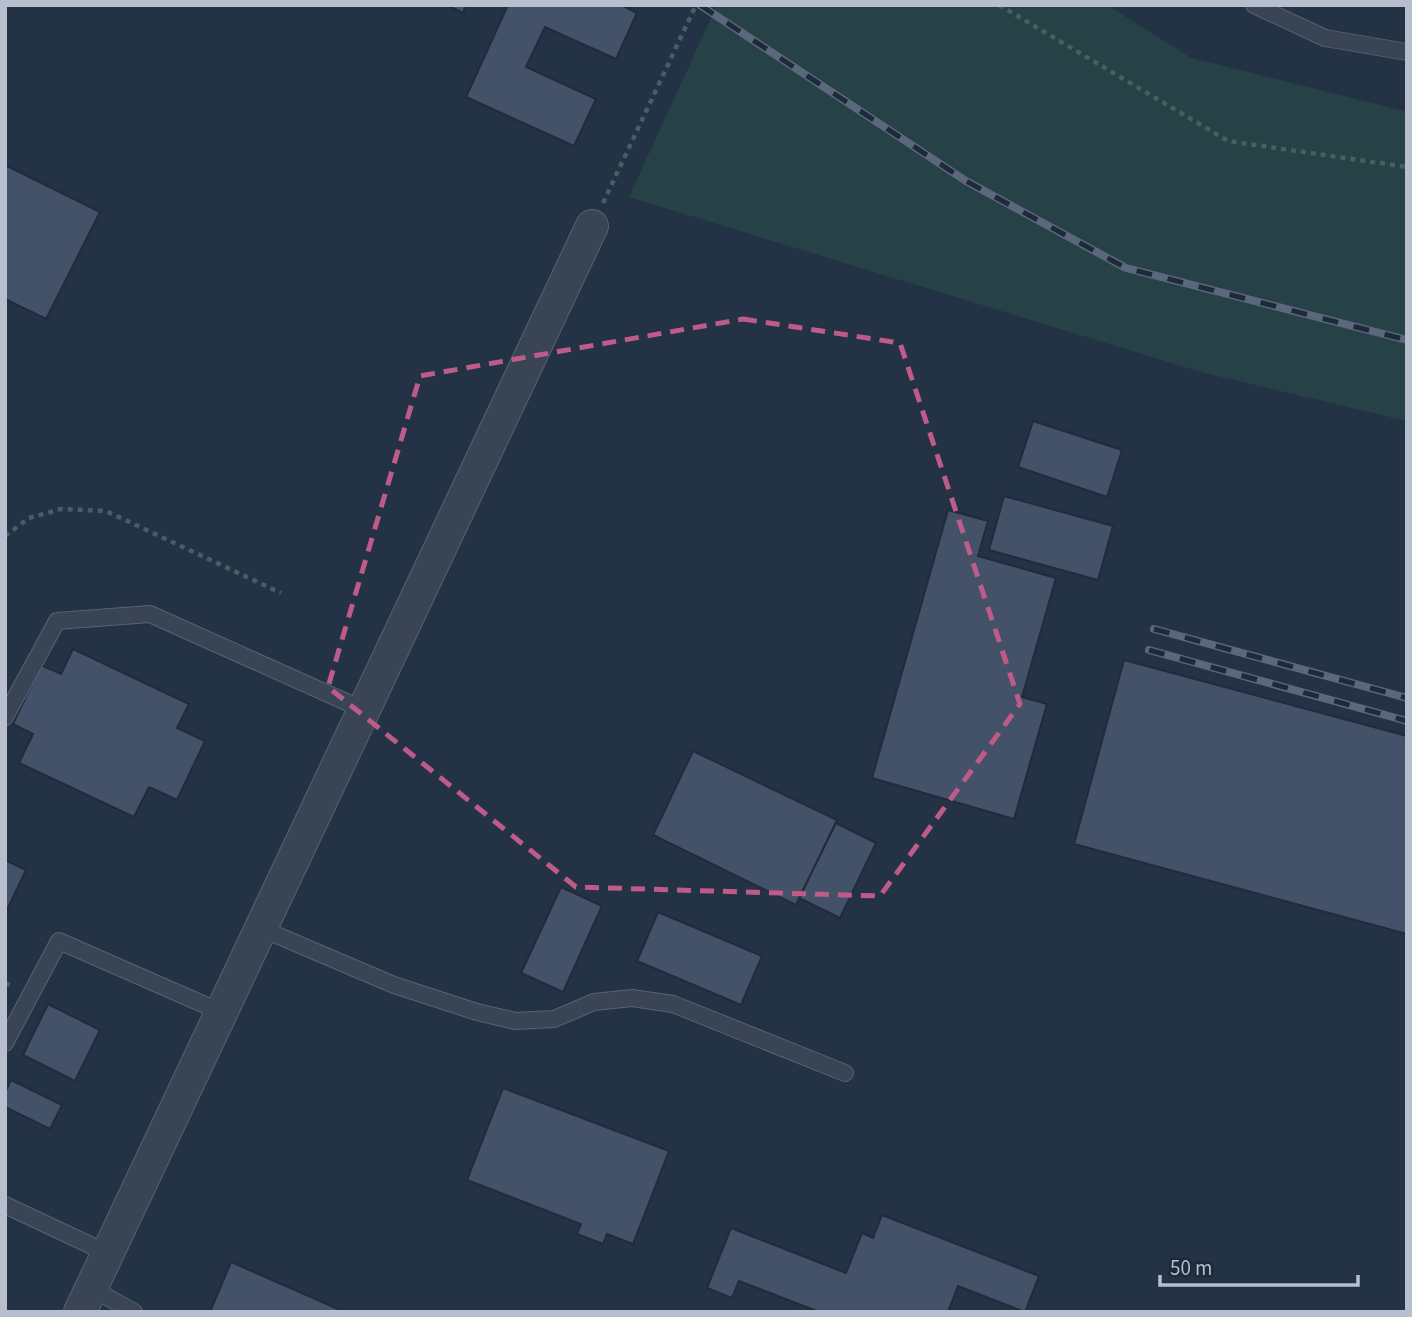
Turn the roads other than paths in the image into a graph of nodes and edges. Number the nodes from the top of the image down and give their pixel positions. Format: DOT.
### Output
graph roads {
  1 [pos="1254,5"];
  2 [pos="1407,52"];
  3 [pos="592,226"];
  4 [pos="364,710"];
  5 [pos="5,717"];
  6 [pos="260,928"];
  7 [pos="221,1012"];
  8 [pos="5,1043"];
  9 [pos="845,1073"];
  10 [pos="5,1205"];
  11 [pos="107,1253"];
  12 [pos="85,1300"];
  13 [pos="134,1312"];
  1 -- 2 [label="lane"];
  3 -- 4 [label="street"];
  4 -- 5 [label="lane"];
  4 -- 6 [label="street"];
  6 -- 7 [label="street"];
  6 -- 9 [label="lane"];
  7 -- 8 [label="lane"];
  7 -- 11 [label="street"];
  10 -- 11 [label="lane"];
  11 -- 12 [label="street"];
  12 -- 13 [label="lane"];
}
